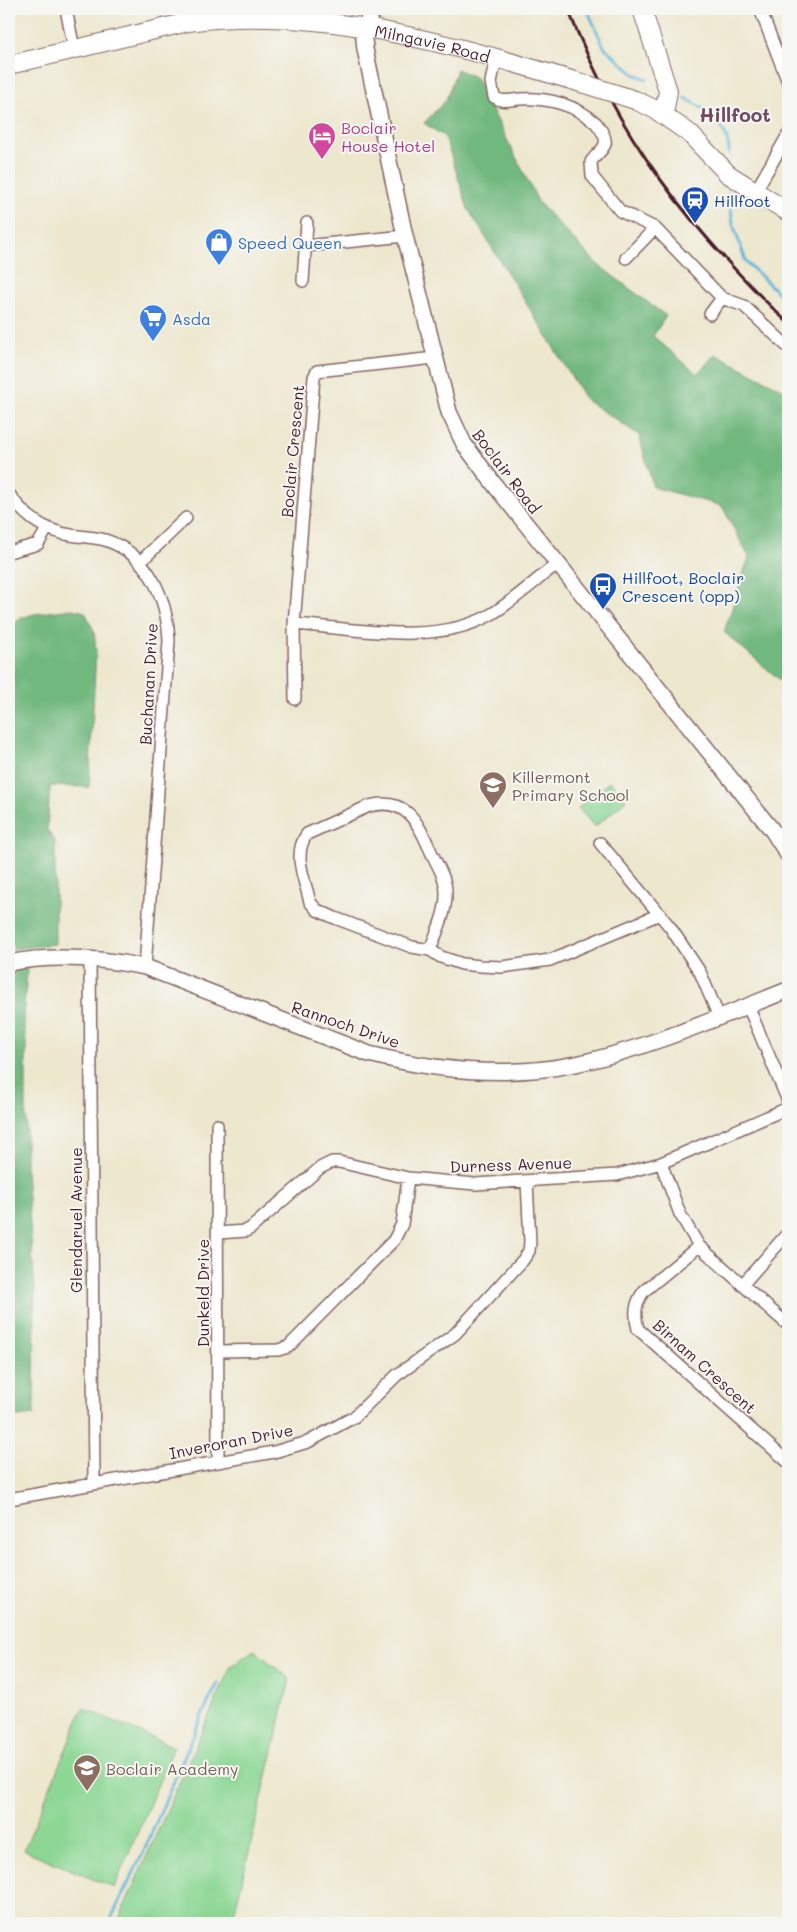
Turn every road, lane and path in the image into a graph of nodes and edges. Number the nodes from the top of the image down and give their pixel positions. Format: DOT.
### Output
graph roads {
  1 [pos="66,9"];
  2 [pos="374,9"];
  3 [pos="642,9"];
  4 [pos="760,9"];
  5 [pos="204,14"];
  6 [pos="363,29"];
  7 [pos="74,49"];
  8 [pos="496,58"];
  9 [pos="9,65"];
  10 [pos="661,73"];
  11 [pos="788,82"];
  12 [pos="640,102"];
  13 [pos="664,115"];
  14 [pos="788,136"];
  15 [pos="755,192"];
  16 [pos="788,212"];
  17 [pos="308,223"];
  18 [pos="655,228"];
  19 [pos="406,236"];
  20 [pos="305,246"];
  21 [pos="626,258"];
  22 [pos="303,281"];
  23 [pos="722,298"];
  24 [pos="710,314"];
  25 [pos="788,347"];
  26 [pos="435,358"];
  27 [pos="9,494"];
  28 [pos="186,518"];
  29 [pos="48,529"];
  30 [pos="9,552"];
  31 [pos="140,562"];
  32 [pos="558,563"];
  33 [pos="294,624"];
  34 [pos="294,699"];
  35 [pos="600,843"];
  36 [pos="788,854"];
  37 [pos="660,914"];
  38 [pos="430,950"];
  39 [pos="90,958"];
  40 [pos="9,963"];
  41 [pos="145,967"];
  42 [pos="788,990"];
  43 [pos="748,1006"];
  44 [pos="719,1017"];
  45 [pos="788,1101"];
  46 [pos="788,1108"];
  47 [pos="216,1125"];
  48 [pos="661,1163"];
  49 [pos="408,1178"];
  50 [pos="527,1182"];
  51 [pos="218,1233"];
  52 [pos="788,1234"];
  53 [pos="699,1246"];
  54 [pos="742,1285"];
  55 [pos="788,1324"];
  56 [pos="219,1351"];
  57 [pos="218,1460"];
  58 [pos="788,1462"];
  59 [pos="94,1482"];
  60 [pos="9,1498"];
  1 -- 7 [label="street"];
  2 -- 6 [label="main road"];
  3 -- 10 [label="main road"];
  4 -- 11 [label="street"];
  5 -- 6 [label="main road, Milngavie Road"];
  5 -- 7 [label="main road, Milngavie Road"];
  6 -- 8 [label="main road, Milngavie Road"];
  6 -- 19 [label="main road, Boclair Road"];
  7 -- 9 [label="main road, Milngavie Road"];
  8 -- 12 [label="main road, Milngavie Road, bridge"];
  8 -- 18 [label="street"];
  10 -- 12 [label="main road"];
  10 -- 13 [label="main road"];
  12 -- 13 [label="main road, Milngavie Road"];
  13 -- 15 [label="main road, Milngavie Road"];
  14 -- 15 [label="street"];
  15 -- 16 [label="main road, Milngavie Road"];
  17 -- 20 [label="street"];
  18 -- 21 [label="street"];
  18 -- 23 [label="street"];
  19 -- 20 [label="street"];
  19 -- 26 [label="main road, Boclair Road"];
  20 -- 22 [label="street"];
  23 -- 24 [label="street"];
  23 -- 25 [label="street"];
  26 -- 32 [label="main road, Boclair Road"];
  26 -- 33 [label="street, Boclair Crescent"];
  27 -- 29 [label="street, Buchanan Drive"];
  28 -- 31 [label="street"];
  29 -- 30 [label="street"];
  29 -- 31 [label="street, Buchanan Drive"];
  31 -- 41 [label="street, Buchanan Drive"];
  32 -- 33 [label="street"];
  32 -- 36 [label="main road, Boclair Road"];
  33 -- 34 [label="street, Boclair Crescent"];
  35 -- 37 [label="street"];
  37 -- 38 [label="street"];
  37 -- 44 [label="street"];
  38 -- 38 [label="street"];
  39 -- 40 [label="main road, Rannoch Drive"];
  39 -- 41 [label="main road, Rannoch Drive"];
  39 -- 59 [label="street, Glendaruel Avenue"];
  41 -- 44 [label="main road, Rannoch Drive"];
  42 -- 43 [label="main road, Rannoch Drive"];
  43 -- 44 [label="main road, Rannoch Drive"];
  43 -- 45 [label="street"];
  46 -- 48 [label="street, Durness Avenue"];
  47 -- 51 [label="street, Dunkeld Drive"];
  48 -- 50 [label="street, Durness Avenue"];
  48 -- 53 [label="street"];
  49 -- 50 [label="street, Durness Avenue"];
  49 -- 51 [label="street, Durness Avenue"];
  49 -- 56 [label="street"];
  50 -- 57 [label="street, Inveroran Drive"];
  51 -- 56 [label="street, Dunkeld Drive"];
  52 -- 54 [label="street"];
  53 -- 54 [label="street"];
  53 -- 58 [label="street, Birnam Crescent"];
  54 -- 55 [label="street"];
  56 -- 57 [label="street, Dunkeld Drive"];
  57 -- 59 [label="street, Inveroran Drive"];
  59 -- 60 [label="street, Inveroran Drive"];
}
